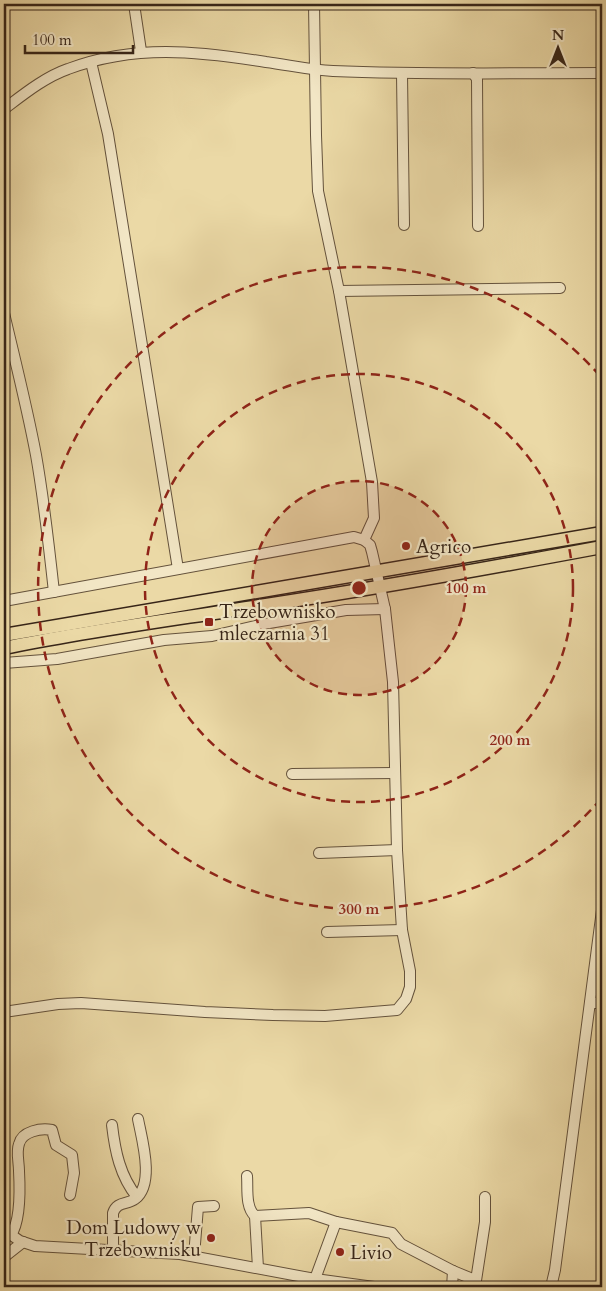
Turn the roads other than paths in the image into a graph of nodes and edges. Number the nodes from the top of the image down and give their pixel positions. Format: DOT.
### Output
graph roads {
  1 [pos="134,4"];
  2 [pos="314,4"];
  3 [pos="141,52"];
  4 [pos="91,62"];
  5 [pos="314,70"];
  6 [pos="602,72"];
  7 [pos="473,73"];
  8 [pos="402,74"];
  9 [pos="4,109"];
  10 [pos="404,225"];
  11 [pos="478,226"];
  12 [pos="560,288"];
  13 [pos="339,291"];
  14 [pos="4,313"];
  15 [pos="602,533"];
  16 [pos="364,540"];
  17 [pos="602,547"];
  18 [pos="178,569"];
  19 [pos="378,572"];
  20 [pos="380,586"];
  21 [pos="54,592"];
  22 [pos="4,601"];
  23 [pos="385,609"];
  24 [pos="4,635"];
  25 [pos="4,648"];
  26 [pos="4,663"];
  27 [pos="394,773"];
  28 [pos="292,774"];
  29 [pos="396,850"];
  30 [pos="319,853"];
  31 [pos="602,910"];
  32 [pos="402,930"];
  33 [pos="327,932"];
  34 [pos="590,1002"];
  35 [pos="602,1003"];
  36 [pos="4,1012"];
  37 [pos="138,1119"];
  38 [pos="112,1126"];
  39 [pos="247,1176"];
  40 [pos="70,1195"];
  41 [pos="136,1197"];
  42 [pos="485,1197"];
  43 [pos="214,1206"];
  44 [pos="255,1216"];
  45 [pos="336,1222"];
  46 [pos="8,1233"];
  47 [pos="23,1242"];
  48 [pos="113,1250"];
  49 [pos="4,1256"];
  50 [pos="194,1256"];
  51 [pos="258,1268"];
  52 [pos="453,1271"];
  53 [pos="315,1279"];
  54 [pos="475,1283"];
  55 [pos="374,1287"];
  56 [pos="452,1287"];
  57 [pos="551,1287"];
  1 -- 3 [label="street"];
  2 -- 5 [label="street"];
  3 -- 4 [label="street"];
  3 -- 5 [label="street"];
  4 -- 9 [label="street"];
  4 -- 18 [label="street"];
  5 -- 8 [label="street"];
  5 -- 13 [label="street"];
  6 -- 7 [label="street"];
  7 -- 8 [label="street"];
  7 -- 11 [label="street"];
  8 -- 10 [label="street"];
  12 -- 13 [label="street"];
  13 -- 16 [label="street"];
  14 -- 21 [label="street"];
  15 -- 19 [label="main road"];
  16 -- 18 [label="street"];
  16 -- 19 [label="street"];
  17 -- 20 [label="main road"];
  18 -- 21 [label="street"];
  19 -- 20 [label="street"];
  19 -- 24 [label="main road"];
  20 -- 23 [label="street"];
  20 -- 25 [label="main road"];
  21 -- 22 [label="street"];
  23 -- 26 [label="street"];
  23 -- 27 [label="street"];
  27 -- 28 [label="street"];
  27 -- 29 [label="street"];
  29 -- 30 [label="street"];
  29 -- 32 [label="street"];
  31 -- 34 [label="street"];
  32 -- 33 [label="street"];
  32 -- 36 [label="street"];
  34 -- 35 [label="street"];
  34 -- 57 [label="street"];
  37 -- 41 [label="street"];
  38 -- 41 [label="street"];
  39 -- 44 [label="street"];
  40 -- 46 [label="street"];
  41 -- 48 [label="street"];
  42 -- 54 [label="street"];
  43 -- 50 [label="street"];
  44 -- 45 [label="street"];
  44 -- 51 [label="street"];
  45 -- 52 [label="street"];
  45 -- 53 [label="street"];
  46 -- 47 [label="street"];
  47 -- 48 [label="street"];
  47 -- 49 [label="street"];
  48 -- 50 [label="street"];
  50 -- 51 [label="street"];
  51 -- 53 [label="street"];
  52 -- 54 [label="street"];
  52 -- 56 [label="street"];
  53 -- 55 [label="street"];
}
